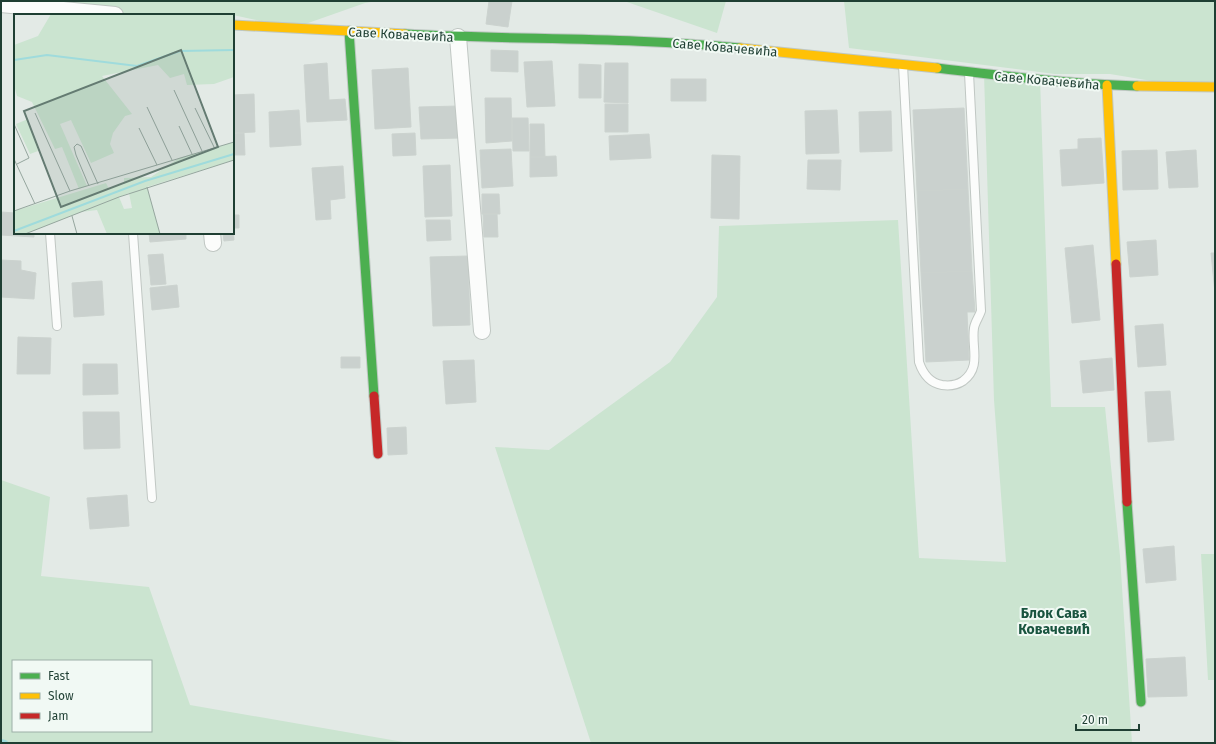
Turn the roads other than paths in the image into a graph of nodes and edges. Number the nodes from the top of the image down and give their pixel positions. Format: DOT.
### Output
graph roads {
  1 [pos="1,4"];
  2 [pos="33,12"];
  3 [pos="88,14"];
  4 [pos="234,24"];
  5 [pos="349,31"];
  6 [pos="458,37"];
  7 [pos="902,64"];
  8 [pos="969,72"];
  9 [pos="1107,85"];
  10 [pos="1215,87"];
  11 [pos="50,234"];
  12 [pos="133,234"];
  13 [pos="57,326"];
  14 [pos="482,331"];
  15 [pos="378,454"];
  16 [pos="152,498"];
  17 [pos="1141,702"];
  1 -- 2 [label="street"];
  2 -- 3 [label="street"];
  4 -- 5 [label="street, Саве Ковачевића"];
  5 -- 6 [label="street, Саве Ковачевића"];
  5 -- 15 [label="street"];
  6 -- 7 [label="street, Саве Ковачевића"];
  6 -- 14 [label="street"];
  7 -- 8 [label="street, Саве Ковачевића"];
  7 -- 8 [label="lane"];
  8 -- 9 [label="street, Саве Ковачевића"];
  9 -- 10 [label="street, Саве Ковачевића"];
  9 -- 17 [label="street"];
  11 -- 13 [label="lane"];
  12 -- 16 [label="lane"];
}
